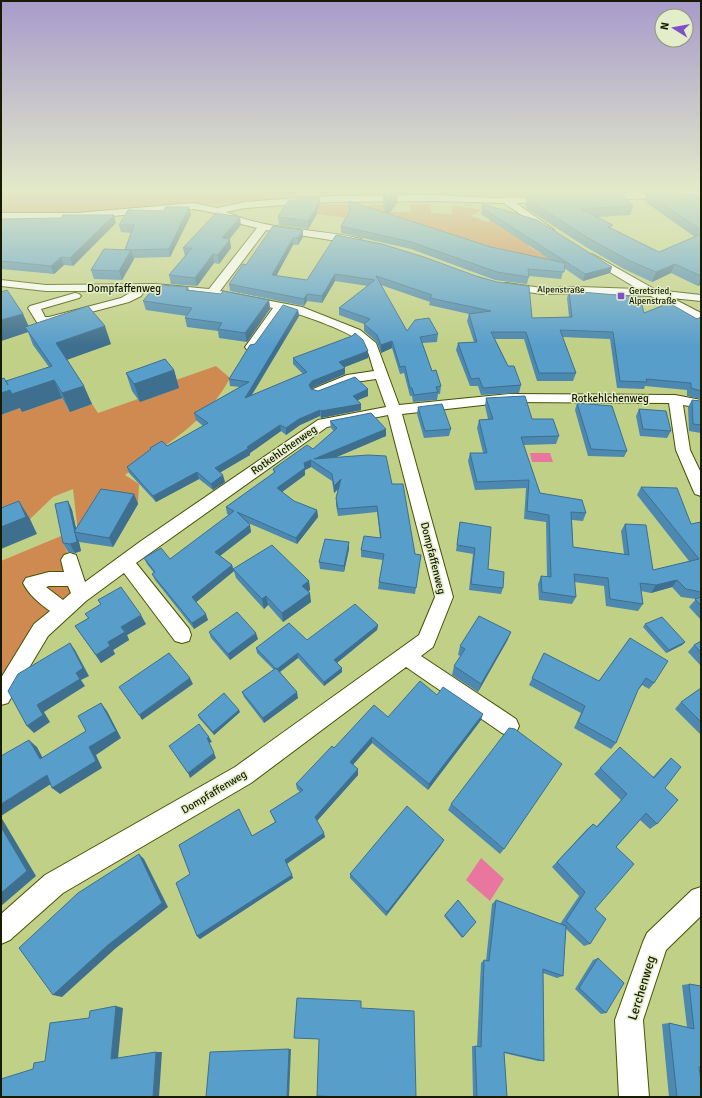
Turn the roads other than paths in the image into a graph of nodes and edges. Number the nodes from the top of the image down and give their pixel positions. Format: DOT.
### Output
graph roads {
  1 [pos="251,243"];
  2 [pos="582,250"];
  3 [pos="1,283"];
  4 [pos="496,284"];
  5 [pos="41,288"];
  6 [pos="141,288"];
  7 [pos="212,292"];
  8 [pos="653,293"];
  9 [pos="75,296"];
  10 [pos="701,298"];
  11 [pos="280,306"];
  12 [pos="34,308"];
  13 [pos="701,318"];
  14 [pos="251,347"];
  15 [pos="381,374"];
  16 [pos="318,392"];
  17 [pos="675,398"];
  18 [pos="701,404"];
  19 [pos="394,410"];
  20 [pos="701,490"];
  21 [pos="70,560"];
  22 [pos="125,562"];
  23 [pos="78,588"];
  24 [pos="63,611"];
  25 [pos="182,635"];
  26 [pos="405,656"];
  27 [pos="1,696"];
  28 [pos="509,726"];
  29 [pos="701,899"];
  30 [pos="1,931"];
  31 [pos="634,1097"];
  1 -- 7 [label="street"];
  2 -- 8 [label="street"];
  3 -- 5 [label="street, Dompfaffenweg"];
  4 -- 8 [label="street, Alpenstraße"];
  5 -- 6 [label="street, Dompfaffenweg"];
  5 -- 12 [label="street"];
  6 -- 7 [label="street, Dompfaffenweg"];
  6 -- 12 [label="street"];
  7 -- 11 [label="street, Dompfaffenweg"];
  8 -- 10 [label="street, Alpenstraße"];
  8 -- 13 [label="street"];
  9 -- 12 [label="street"];
  11 -- 14 [label="street"];
  11 -- 15 [label="street, Dompfaffenweg"];
  15 -- 16 [label="street"];
  15 -- 19 [label="street, Dompfaffenweg"];
  17 -- 18 [label="street, Rotkehlchenweg"];
  17 -- 19 [label="street, Rotkehlchenweg"];
  17 -- 20 [label="street"];
  19 -- 22 [label="street, Rotkehlchenweg"];
  19 -- 26 [label="street, Dompfaffenweg"];
  21 -- 23 [label="street"];
  22 -- 23 [label="street, Rotkehlchenweg"];
  22 -- 25 [label="street"];
  23 -- 24 [label="street, Rotkehlchenweg"];
  23 -- 24 [label="street"];
  24 -- 27 [label="street, Rotkehlchenweg"];
  26 -- 28 [label="street"];
  26 -- 30 [label="street, Dompfaffenweg"];
  29 -- 31 [label="street, Lerchenweg"];
}
